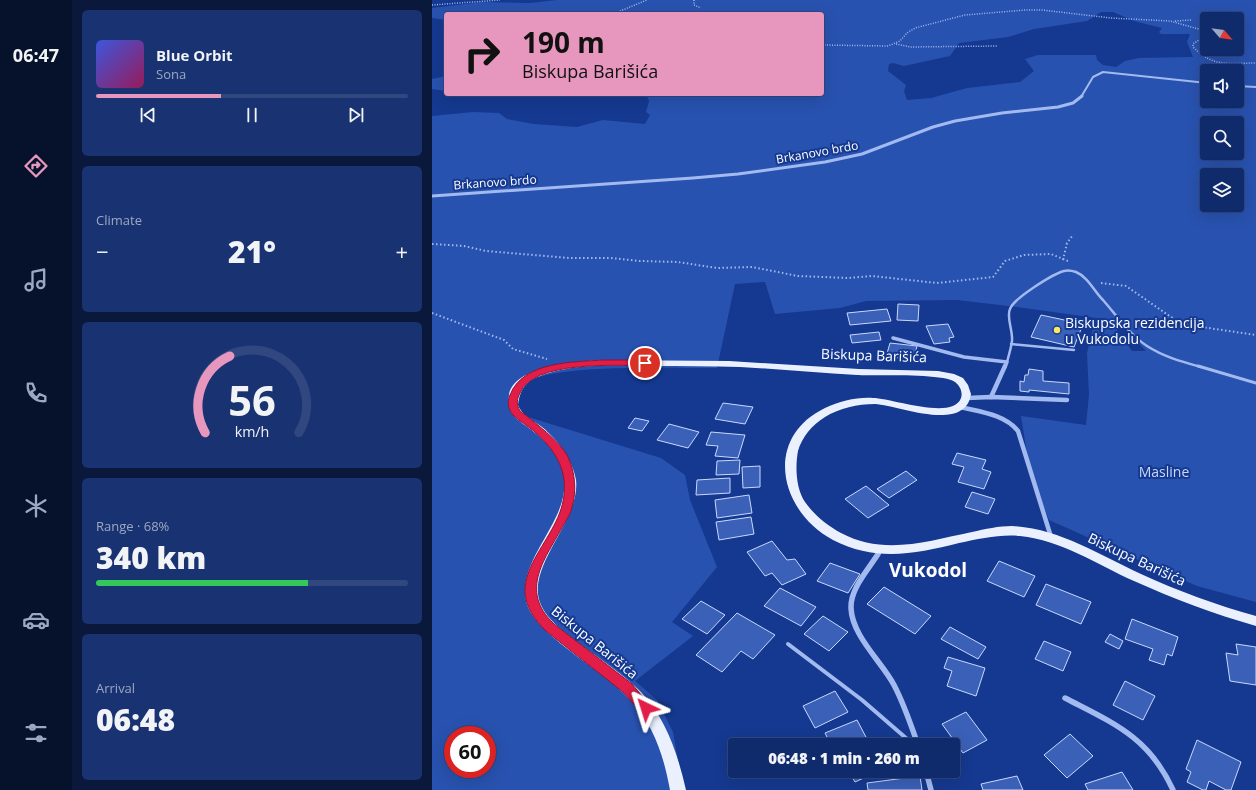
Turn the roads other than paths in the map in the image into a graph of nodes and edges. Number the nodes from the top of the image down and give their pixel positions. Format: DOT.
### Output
graph roads {
  1 [pos="1200,82"];
  2 [pos="1244,86"];
  3 [pos="1256,87"];
  4 [pos="432,196"];
  5 [pos="893,338"];
  6 [pos="1011,344"];
  7 [pos="1074,350"];
  8 [pos="1007,362"];
  9 [pos="1256,383"];
  10 [pos="991,396"];
  11 [pos="1067,400"];
  12 [pos="963,402"];
  13 [pos="1052,538"];
  14 [pos="880,551"];
  15 [pos="1256,621"];
  16 [pos="788,644"];
  17 [pos="1065,698"];
  18 [pos="906,738"];
  19 [pos="915,738"];
  20 [pos="928,778"];
  21 [pos="678,790"];
  22 [pos="931,790"];
  23 [pos="1173,790"];
  1 -- 4 [label="street, Brkanovo brdo"];
  2 -- 3 [label="street"];
  5 -- 8 [label="street"];
  6 -- 7 [label="lane"];
  6 -- 8 [label="lane"];
  6 -- 9 [label="lane"];
  8 -- 10 [label="street"];
  10 -- 11 [label="street"];
  10 -- 12 [label="street"];
  12 -- 13 [label="street"];
  12 -- 14 [label="main road, Biskupa Barišića"];
  12 -- 21 [label="main road, Biskupa Barišića"];
  13 -- 14 [label="main road, Biskupa Barišića"];
  13 -- 15 [label="main road, Biskupa Barišića"];
  14 -- 19 [label="street"];
  16 -- 18 [label="lane"];
  17 -- 23 [label="street"];
  20 -- 22 [label="street"];
}
